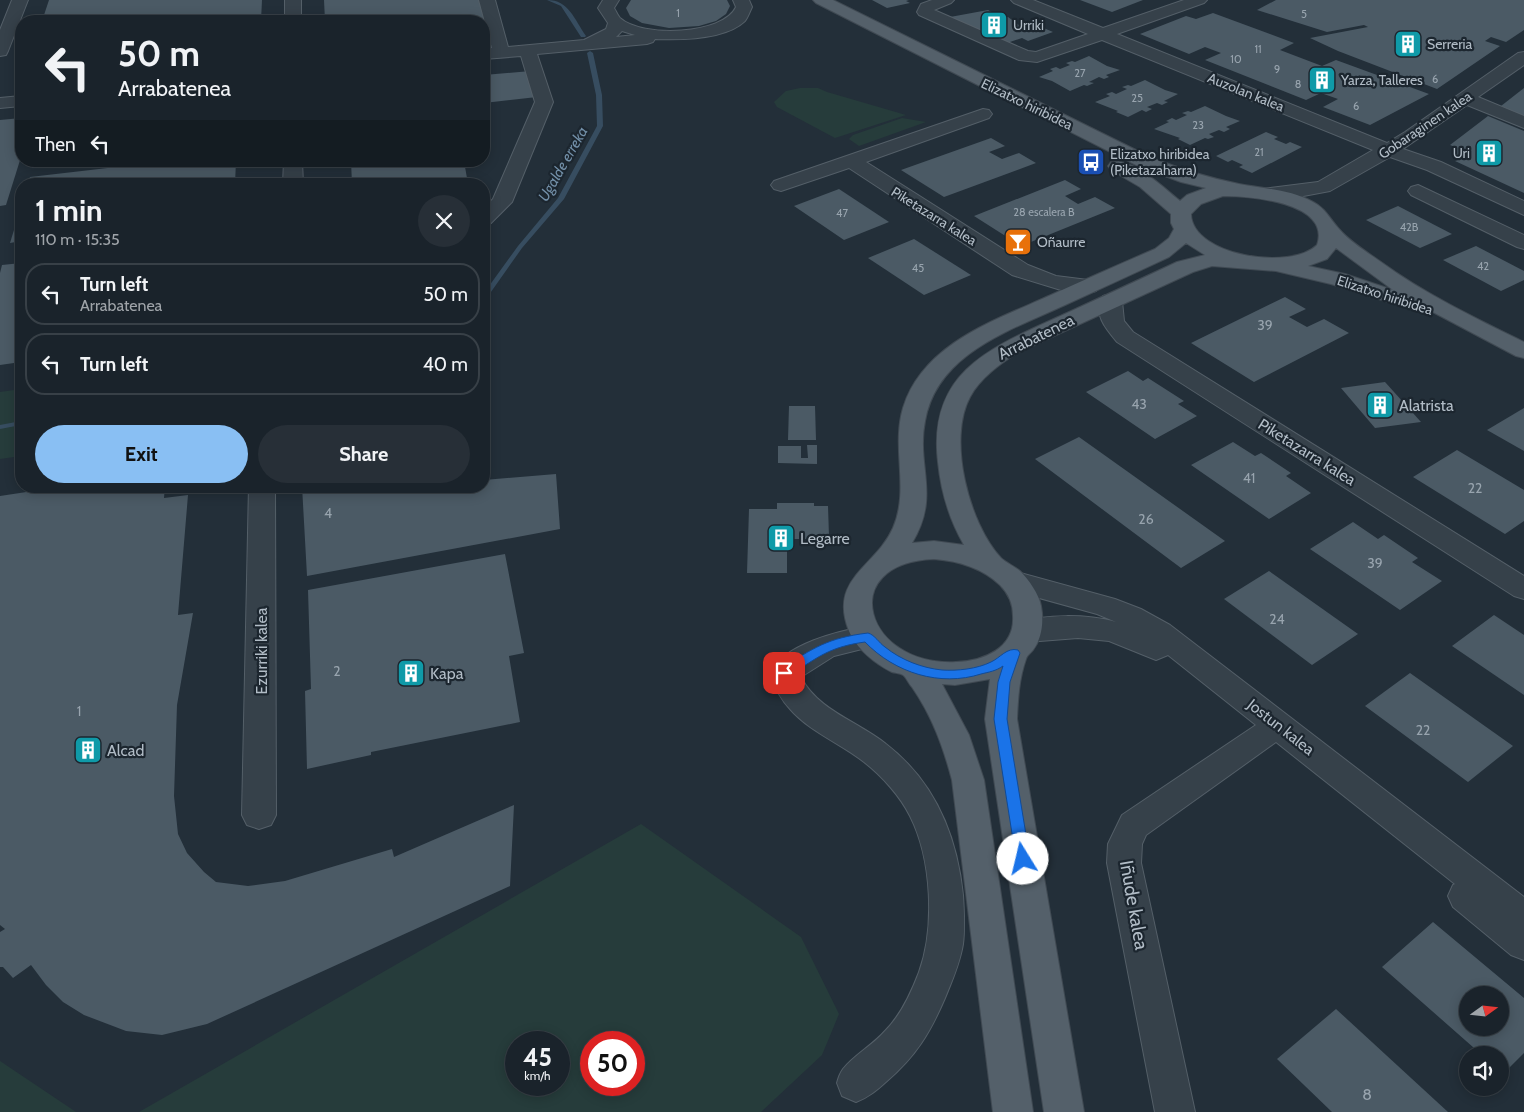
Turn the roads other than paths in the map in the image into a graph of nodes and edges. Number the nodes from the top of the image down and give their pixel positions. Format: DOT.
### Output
graph roads {
  1 [pos="20,0"];
  2 [pos="294,0"];
  3 [pos="487,0"];
  4 [pos="611,0"];
  5 [pos="741,0"];
  6 [pos="810,0"];
  7 [pos="821,0"];
  8 [pos="946,0"];
  9 [pos="1019,0"];
  10 [pos="1199,0"];
  11 [pos="293,15"];
  12 [pos="616,23"];
  13 [pos="1101,34"];
  14 [pos="672,36"];
  15 [pos="588,44"];
  16 [pos="527,50"];
  17 [pos="0,51"];
  18 [pos="501,52"];
  19 [pos="490,53"];
  20 [pos="1521,62"];
  21 [pos="1465,98"];
  22 [pos="15,102"];
  23 [pos="0,103"];
  24 [pos="983,114"];
  25 [pos="1524,123"];
  26 [pos="1389,150"];
  27 [pos="850,160"];
  28 [pos="1472,184"];
  29 [pos="781,185"];
  30 [pos="1323,187"];
  31 [pos="1240,190"];
  32 [pos="1269,193"];
  33 [pos="1524,209"];
  34 [pos="490,213"];
  35 [pos="1183,221"];
  36 [pos="1323,222"];
  37 [pos="1524,243"];
  38 [pos="1241,261"];
  39 [pos="1274,264"];
  40 [pos="1020,270"];
  41 [pos="1088,286"];
  42 [pos="1111,301"];
  43 [pos="1039,308"];
  44 [pos="1464,322"];
  45 [pos="1524,351"];
  46 [pos="262,493"];
  47 [pos="881,565"];
  48 [pos="1003,573"];
  49 [pos="1524,589"];
  50 [pos="868,637"];
  51 [pos="1020,642"];
  52 [pos="915,669"];
  53 [pos="1264,735"];
  54 [pos="260,816"];
  55 [pos="1524,918"];
  56 [pos="1524,944"];
  57 [pos="856,1083"];
  58 [pos="1013,1112"];
  59 [pos="1064,1112"];
  60 [pos="1175,1112"];
  1 -- 17 [label="street"];
  2 -- 11 [label="street"];
  3 -- 18 [label="street"];
  4 -- 12 [label="street"];
  5 -- 14 [label="street"];
  6 -- 35 [label="main road, Elizatxo hiribidea"];
  7 -- 31 [label="main road, Elizatxo hiribidea"];
  8 -- 13 [label="street"];
  9 -- 13 [label="street, Auzolan kalea"];
  10 -- 13 [label="street"];
  12 -- 14 [label="street"];
  12 -- 15 [label="street"];
  13 -- 26 [label="street, Auzolan kalea"];
  14 -- 15 [label="street"];
  15 -- 16 [label="street"];
  16 -- 18 [label="street"];
  16 -- 34 [label="street"];
  18 -- 19 [label="street"];
  20 -- 21 [label="street, Gobaraginen kalea"];
  21 -- 25 [label="street"];
  21 -- 26 [label="street, Gobaraginen kalea"];
  22 -- 23 [label="street"];
  24 -- 27 [label="street"];
  26 -- 28 [label="street, Auzolan kalea"];
  26 -- 30 [label="street, Gobaraginen kalea"];
  27 -- 29 [label="street"];
  27 -- 40 [label="street, Piketazarra kalea"];
  28 -- 33 [label="street, Auzolan kalea"];
  28 -- 37 [label="street"];
  30 -- 32 [label="street, Gobaraginen kalea"];
  30 -- 36 [label="street"];
  31 -- 32 [label="main road, Elizatxo hiribidea"];
  31 -- 35 [label="main road, Arrabatenea"];
  32 -- 36 [label="main road, Elizatxo hiribidea"];
  35 -- 38 [label="main road, Elizatxo hiribidea"];
  35 -- 41 [label="main road, Arrabatenea"];
  36 -- 39 [label="main road"];
  36 -- 44 [label="main road, Elizatxo hiribidea"];
  38 -- 39 [label="main road"];
  38 -- 42 [label="main road, Arrabatenea"];
  39 -- 44 [label="main road, Elizatxo hiribidea"];
  40 -- 41 [label="street, Piketazarra kalea"];
  40 -- 43 [label="street, Piketazarra kalea"];
  41 -- 43 [label="main road, Arrabatenea"];
  42 -- 48 [label="main road, Arrabatenea"];
  42 -- 49 [label="street, Piketazarra kalea"];
  43 -- 47 [label="main road, Arrabatenea"];
  44 -- 45 [label="main road, Elizatxo hiribidea"];
  46 -- 54 [label="street, Ezurriki kalea"];
  47 -- 48 [label="main road, Arrabatenea"];
  47 -- 50 [label="main road, Arrabatenea"];
  48 -- 51 [label="main road, Arrabatenea"];
  48 -- 55 [label="street, Jostun kalea"];
  50 -- 52 [label="main road, Arrabatenea"];
  50 -- 57 [label="street"];
  51 -- 52 [label="main road, Arrabatenea"];
  51 -- 53 [label="street, Jostun kalea"];
  51 -- 59 [label="main road"];
  52 -- 58 [label="main road"];
  53 -- 56 [label="street, Jostun kalea"];
  53 -- 60 [label="street, Iñude kalea"];
}
